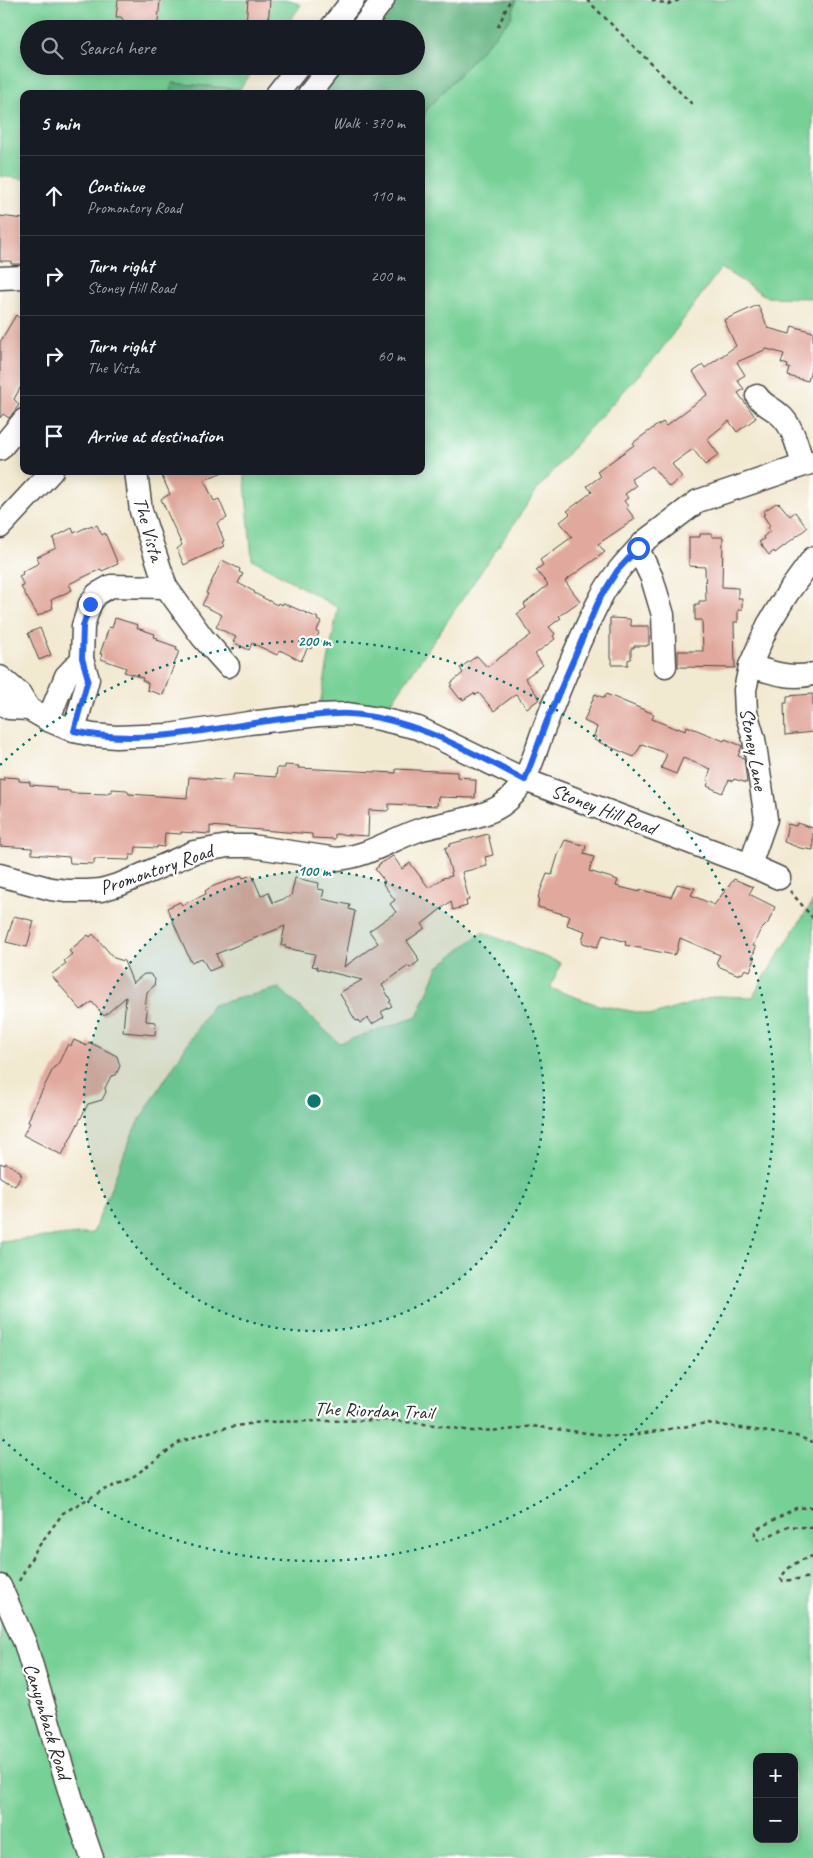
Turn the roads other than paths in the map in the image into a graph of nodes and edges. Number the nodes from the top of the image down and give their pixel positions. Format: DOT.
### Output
graph roads {
  1 [pos="353,0"];
  2 [pos="384,0"];
  3 [pos="337,20"];
  4 [pos="368,20"];
  5 [pos="292,75"];
  6 [pos="324,75"];
  7 [pos="280,90"];
  8 [pos="313,90"];
  9 [pos="20,277"];
  10 [pos="0,278"];
  11 [pos="758,396"];
  12 [pos="808,463"];
  13 [pos="48,475"];
  14 [pos="136,475"];
  15 [pos="0,527"];
  16 [pos="638,548"];
  17 [pos="813,558"];
  18 [pos="166,587"];
  19 [pos="82,658"];
  20 [pos="228,666"];
  21 [pos="665,666"];
  22 [pos="750,666"];
  23 [pos="813,674"];
  24 [pos="0,677"];
  25 [pos="0,702"];
  26 [pos="38,715"];
  27 [pos="74,731"];
  28 [pos="525,780"];
  29 [pos="750,865"];
  30 [pos="0,875"];
  31 [pos="779,878"];
  32 [pos="4,1594"];
  33 [pos="92,1858"];
  1 -- 3 [label="street"];
  2 -- 4 [label="street"];
  5 -- 7 [label="street"];
  6 -- 8 [label="street"];
  9 -- 10 [label="street"];
  11 -- 12 [label="street"];
  12 -- 16 [label="street, Promontory Road"];
  13 -- 15 [label="street"];
  14 -- 18 [label="street, The Vista"];
  16 -- 21 [label="street"];
  16 -- 28 [label="street, Promontory Road"];
  17 -- 22 [label="street, Stoney Lane"];
  18 -- 19 [label="street, The Vista"];
  18 -- 20 [label="street, The Vista"];
  19 -- 26 [label="street"];
  19 -- 27 [label="street, The Vista"];
  22 -- 23 [label="street"];
  22 -- 29 [label="street, Stoney Lane"];
  24 -- 26 [label="street"];
  25 -- 26 [label="street, Stoney Hill Road"];
  26 -- 27 [label="street, Stoney Hill Road"];
  27 -- 28 [label="street, Stoney Hill Road"];
  28 -- 29 [label="street, Stoney Hill Road"];
  28 -- 30 [label="street, Promontory Road"];
  29 -- 31 [label="street, Stoney Hill Road"];
  32 -- 33 [label="street, Canyonback Road"];
}
